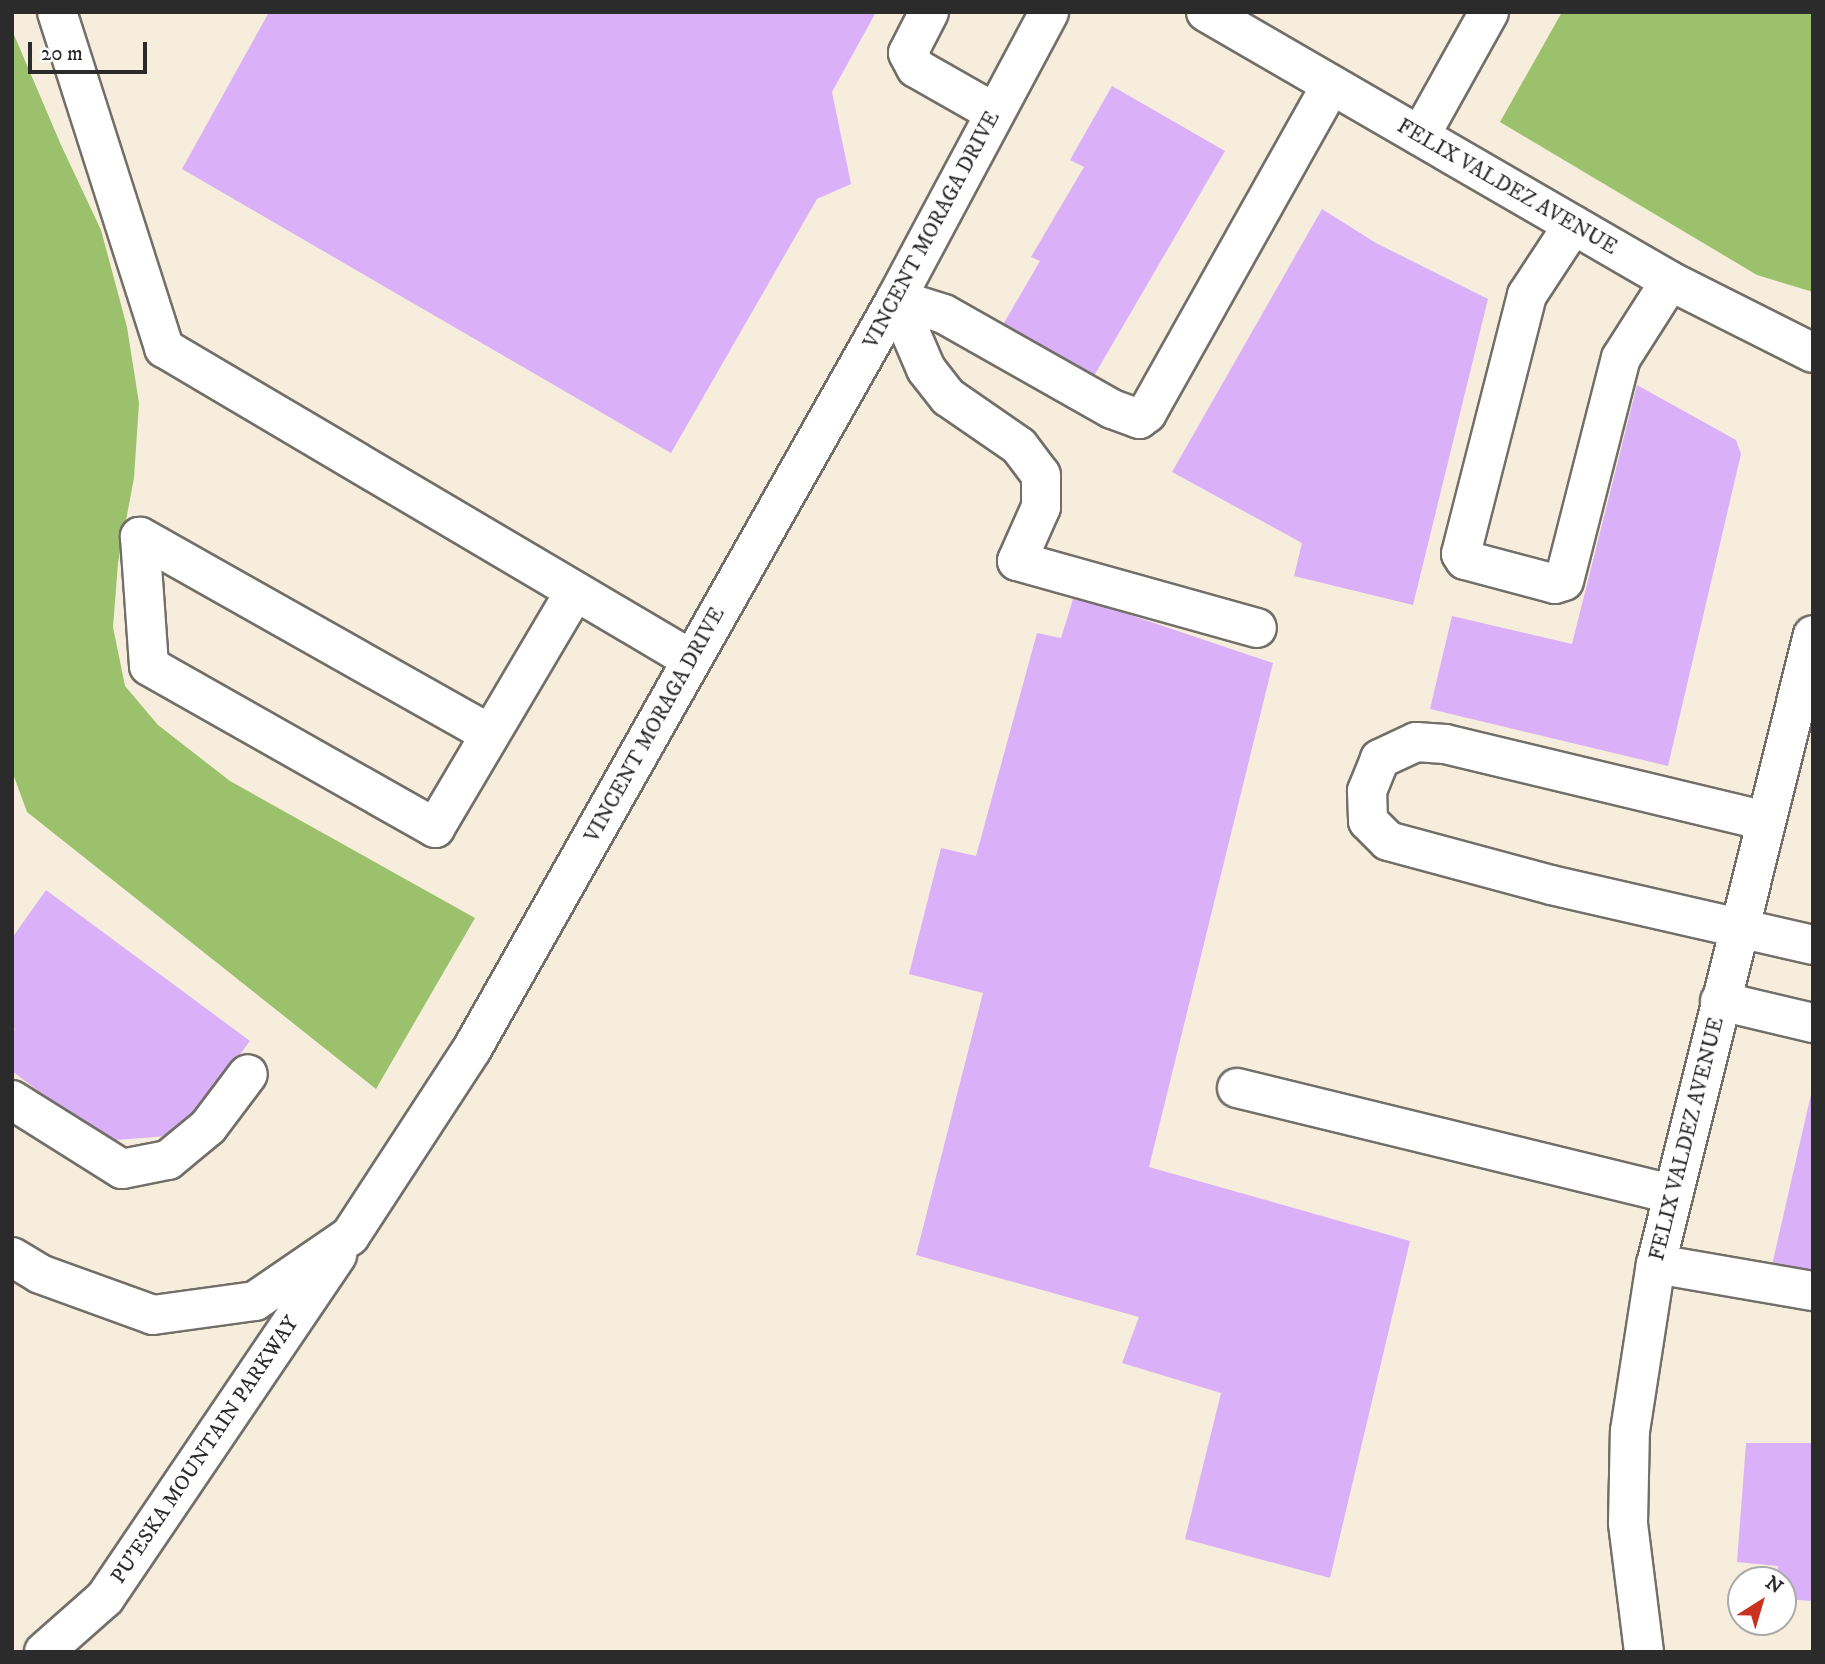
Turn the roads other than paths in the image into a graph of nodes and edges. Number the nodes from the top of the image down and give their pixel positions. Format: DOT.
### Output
graph roads {
  1 [pos="57,12"];
  2 [pos="929,12"];
  3 [pos="1049,12"];
  4 [pos="1206,12"];
  5 [pos="1489,12"];
  6 [pos="1331,85"];
  7 [pos="995,113"];
  8 [pos="1420,136"];
  9 [pos="1573,225"];
  10 [pos="1670,281"];
  11 [pos="895,299"];
  12 [pos="1813,353"];
  13 [pos="575,591"];
  14 [pos="1257,628"];
  15 [pos="1813,635"];
  16 [pos="692,660"];
  17 [pos="1806,699"];
  18 [pos="490,734"];
  19 [pos="1766,821"];
  20 [pos="1739,927"];
  21 [pos="1813,945"];
  22 [pos="1720,1001"];
  23 [pos="1813,1023"];
  24 [pos="247,1074"];
  25 [pos="1237,1088"];
  26 [pos="12,1100"];
  27 [pos="1673,1194"];
  28 [pos="350,1236"];
  29 [pos="12,1257"];
  30 [pos="1656,1264"];
  31 [pos="1813,1291"];
  32 [pos="44,1652"];
  33 [pos="1644,1652"];
  1 -- 13 [label="street"];
  2 -- 7 [label="street"];
  3 -- 7 [label="street, VINCENT MORAGA DRIVE"];
  4 -- 6 [label="street, FELIX VALDEZ AVENUE"];
  5 -- 8 [label="street"];
  6 -- 8 [label="street, FELIX VALDEZ AVENUE"];
  6 -- 11 [label="street"];
  7 -- 11 [label="street, VINCENT MORAGA DRIVE"];
  8 -- 9 [label="street, FELIX VALDEZ AVENUE"];
  9 -- 10 [label="street, FELIX VALDEZ AVENUE"];
  9 -- 10 [label="street"];
  10 -- 12 [label="street, FELIX VALDEZ AVENUE"];
  11 -- 14 [label="street"];
  11 -- 16 [label="street, VINCENT MORAGA DRIVE"];
  13 -- 16 [label="street"];
  13 -- 18 [label="street"];
  15 -- 17 [label="street, FELIX VALDEZ AVENUE"];
  16 -- 28 [label="street, VINCENT MORAGA DRIVE"];
  17 -- 19 [label="street, FELIX VALDEZ AVENUE"];
  18 -- 18 [label="street"];
  19 -- 20 [label="street, FELIX VALDEZ AVENUE"];
  19 -- 20 [label="street"];
  20 -- 21 [label="street"];
  20 -- 22 [label="street, FELIX VALDEZ AVENUE"];
  22 -- 23 [label="street"];
  22 -- 27 [label="street, FELIX VALDEZ AVENUE"];
  24 -- 26 [label="street"];
  25 -- 27 [label="street"];
  27 -- 30 [label="street, FELIX VALDEZ AVENUE"];
  28 -- 29 [label="street, VINCENT MORAGA DRIVE"];
  28 -- 32 [label="street, PU'ESKA MOUNTAIN PARKWAY"];
  30 -- 31 [label="street"];
  30 -- 33 [label="street, FELIX VALDEZ AVENUE"];
}
